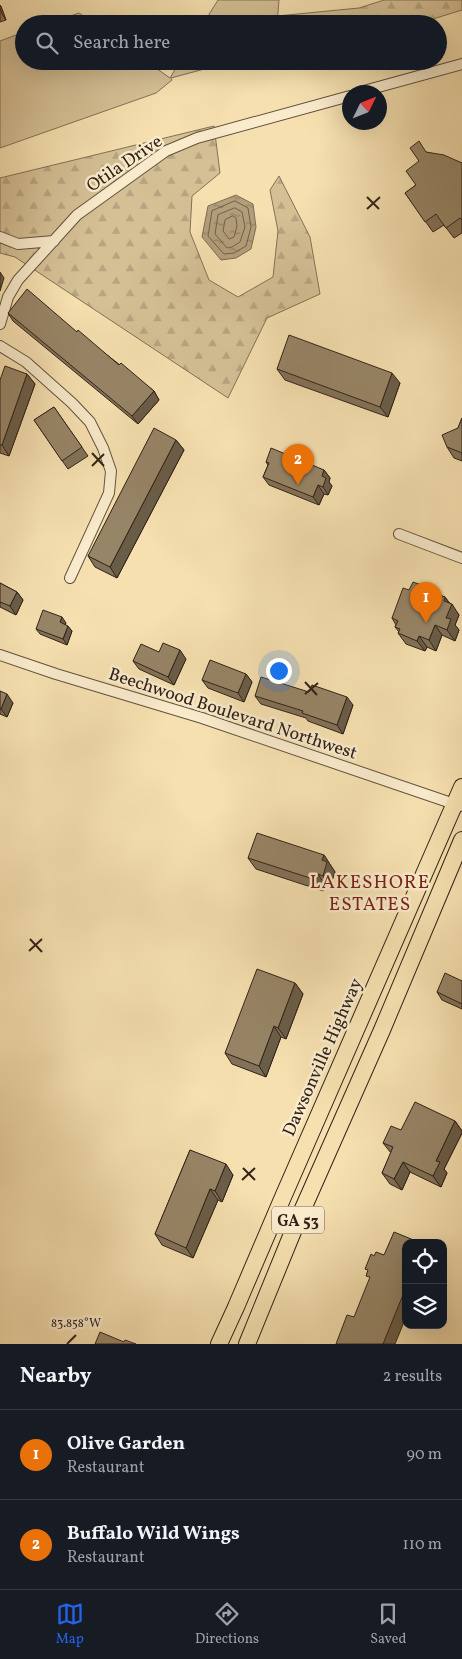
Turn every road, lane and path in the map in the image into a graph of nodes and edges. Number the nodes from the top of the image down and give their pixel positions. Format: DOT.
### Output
graph roads {
  1 [pos="462,64"];
  2 [pos="447,68"];
  3 [pos="440,70"];
  4 [pos="386,85"];
  5 [pos="342,98"];
  6 [pos="0,237"];
  7 [pos="54,241"];
  8 [pos="0,324"];
  9 [pos="0,346"];
  10 [pos="399,534"];
  11 [pos="462,558"];
  12 [pos="70,578"];
  13 [pos="0,654"];
  14 [pos="462,787"];
  15 [pos="459,805"];
  16 [pos="462,840"];
  17 [pos="360,1021"];
  18 [pos="382,1030"];
  19 [pos="219,1344"];
  20 [pos="247,1344"];
  1 -- 2 [label="street"];
  3 -- 4 [label="street"];
  5 -- 7 [label="street, Otila Drive"];
  6 -- 7 [label="street"];
  7 -- 8 [label="street, Otila Drive"];
  9 -- 12 [label="street"];
  10 -- 11 [label="street"];
  13 -- 15 [label="street, Beechwood Boulevard Northwest"];
  14 -- 15 [label="main road, Dawsonville Highway / GA 53"];
  15 -- 17 [label="main road, Dawsonville Highway / GA 53"];
  16 -- 18 [label="main road, GA 53"];
  17 -- 18 [label="main road"];
  17 -- 19 [label="main road, Dawsonville Highway / GA 53"];
  18 -- 20 [label="main road, GA 53"];
}
